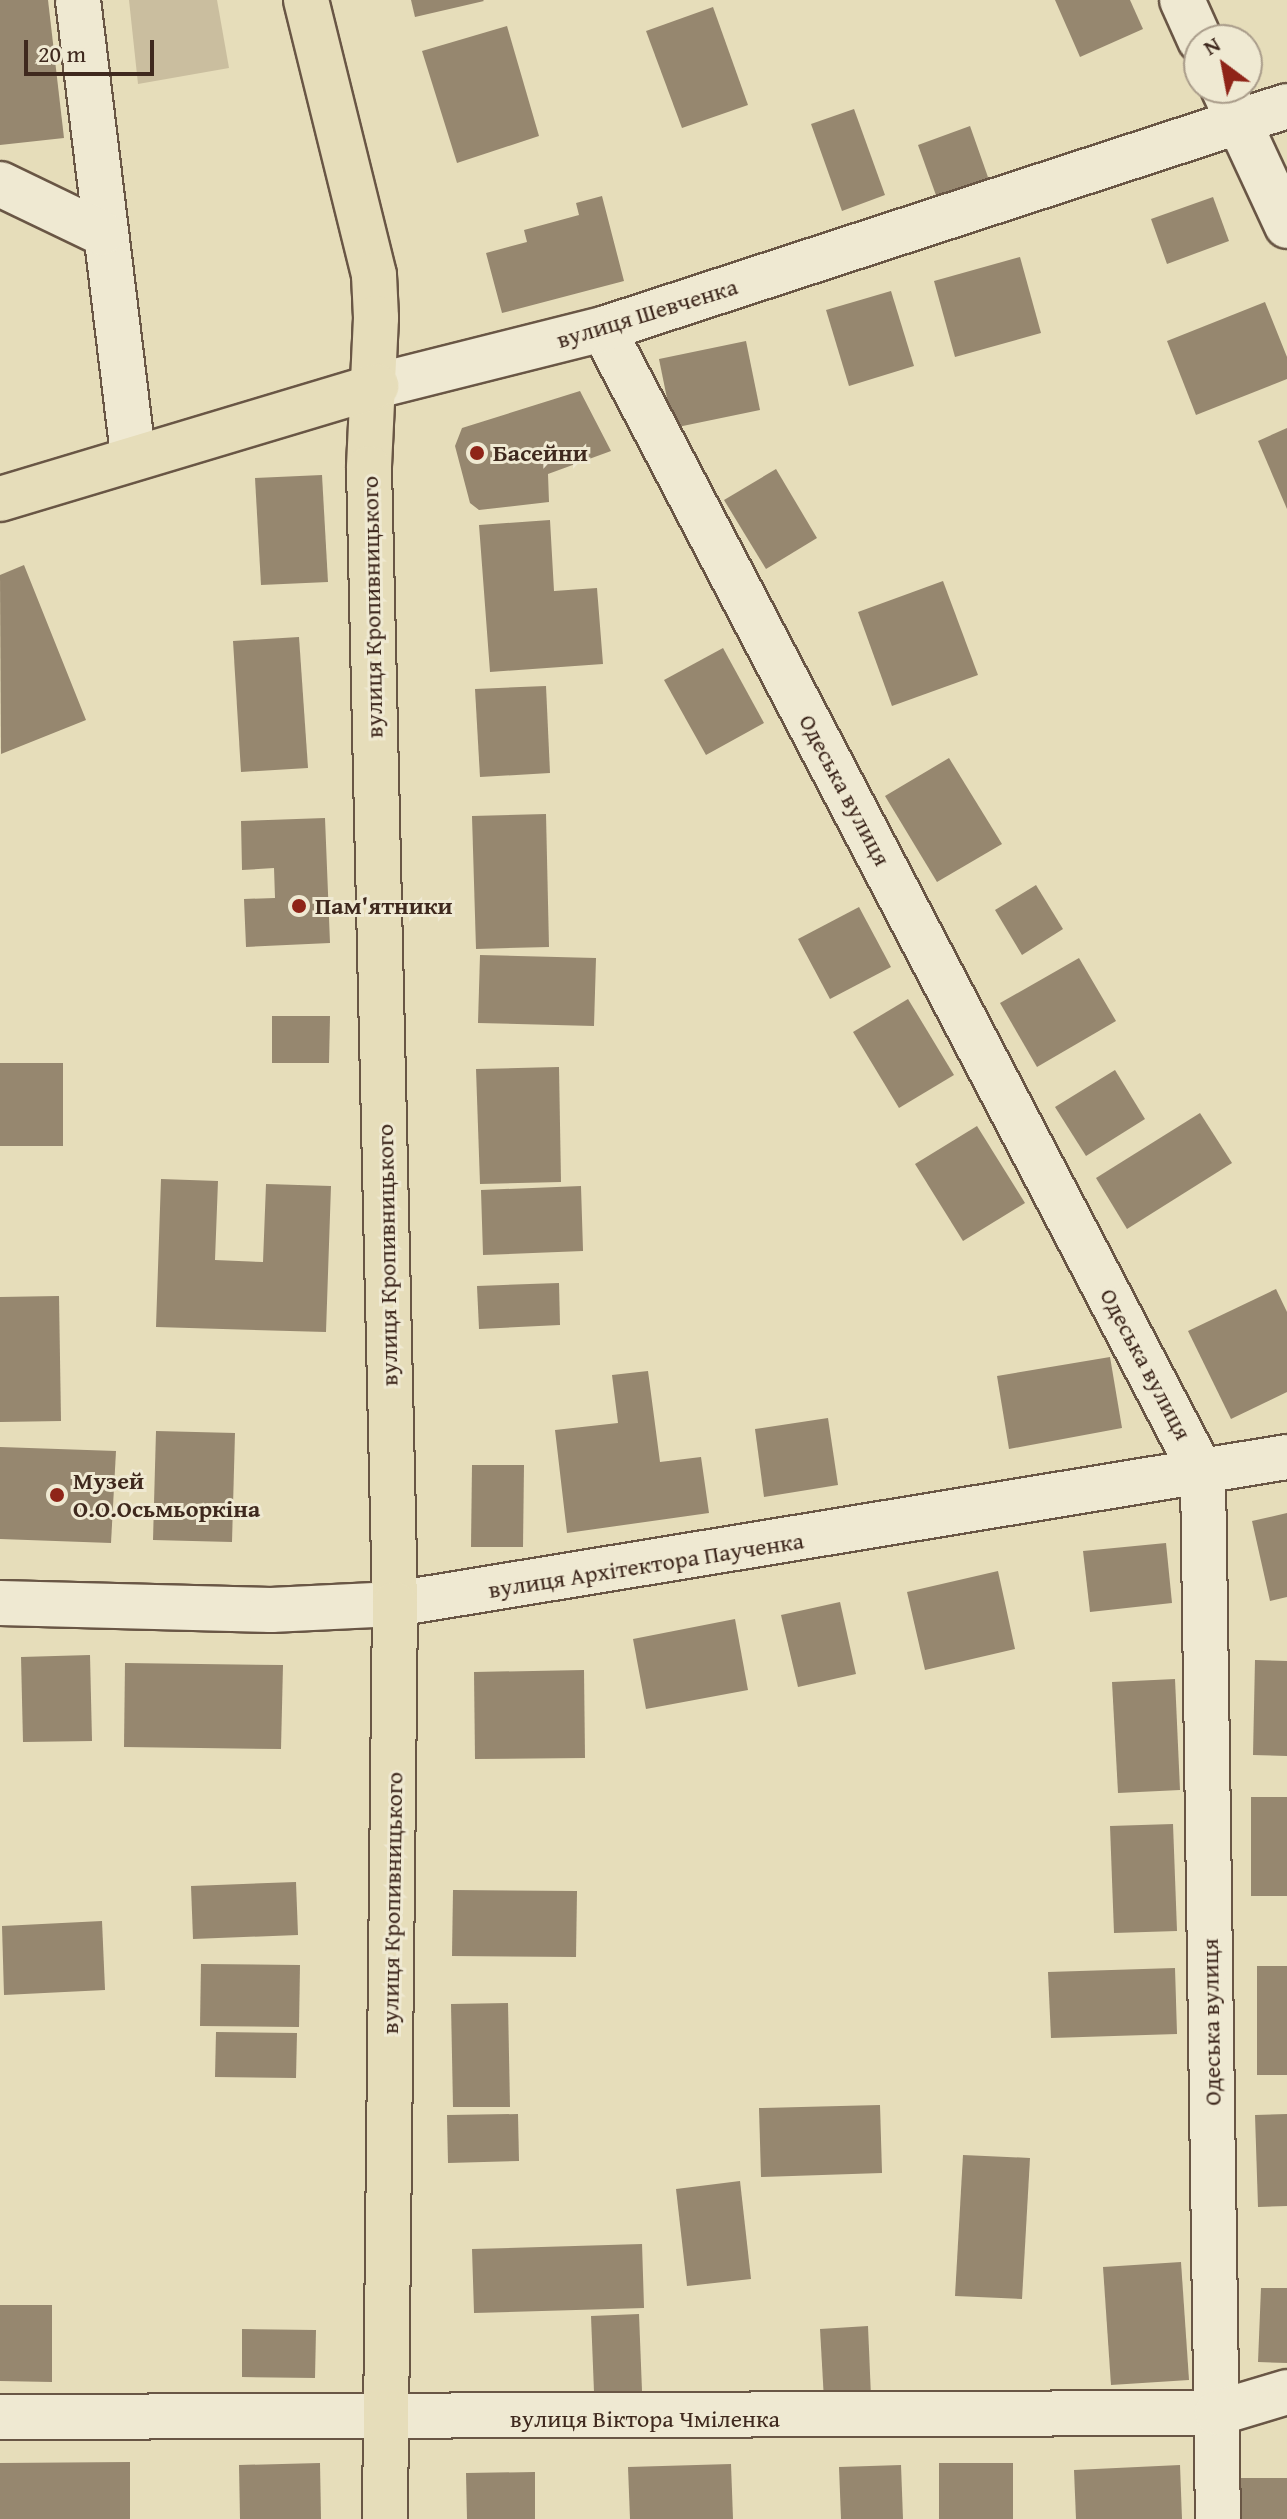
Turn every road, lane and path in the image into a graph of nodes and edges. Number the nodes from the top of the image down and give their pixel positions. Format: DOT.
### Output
graph roads {
  1 [pos="78,0"];
  2 [pos="306,0"];
  3 [pos="1182,0"];
  4 [pos="1193,24"];
  5 [pos="1230,104"];
  6 [pos="1287,106"];
  7 [pos="1241,127"];
  8 [pos="0,184"];
  9 [pos="1287,226"];
  10 [pos="102,233"];
  11 [pos="603,329"];
  12 [pos="376,386"];
  13 [pos="133,456"];
  14 [pos="0,499"];
  15 [pos="1287,1457"];
  16 [pos="1203,1475"];
  17 [pos="0,1603"];
  18 [pos="395,1604"];
  19 [pos="1287,2392"];
  20 [pos="1217,2413"];
  21 [pos="0,2417"];
  22 [pos="386,2421"];
  23 [pos="385,2519"];
  24 [pos="1218,2519"];
  1 -- 10 [label="street"];
  2 -- 12 [label="main road, вулиця Кропивницького"];
  3 -- 4 [label="street"];
  5 -- 7 [label="street"];
  6 -- 7 [label="street, вулиця Шевченка"];
  7 -- 9 [label="street"];
  7 -- 11 [label="street, вулиця Шевченка"];
  8 -- 10 [label="street"];
  10 -- 13 [label="street"];
  11 -- 12 [label="street, вулиця Шевченка"];
  11 -- 16 [label="street, Одеська вулиця"];
  12 -- 13 [label="main road, вулиця Шевченка"];
  12 -- 18 [label="main road, вулиця Кропивницького"];
  13 -- 14 [label="main road, вулиця Шевченка"];
  15 -- 16 [label="street, вулиця Архітектора Паученка"];
  16 -- 18 [label="street, вулиця Архітектора Паученка"];
  16 -- 20 [label="street, Одеська вулиця"];
  17 -- 18 [label="street, вулиця Архітектора Паученка"];
  18 -- 22 [label="main road, вулиця Кропивницького"];
  19 -- 20 [label="street, вулиця Віктора Чміленка"];
  20 -- 22 [label="street, вулиця Віктора Чміленка"];
  20 -- 24 [label="street, Одеська вулиця"];
  21 -- 22 [label="street, вулиця Віктора Чміленка"];
  22 -- 23 [label="main road, вулиця Кропивницького"];
}
